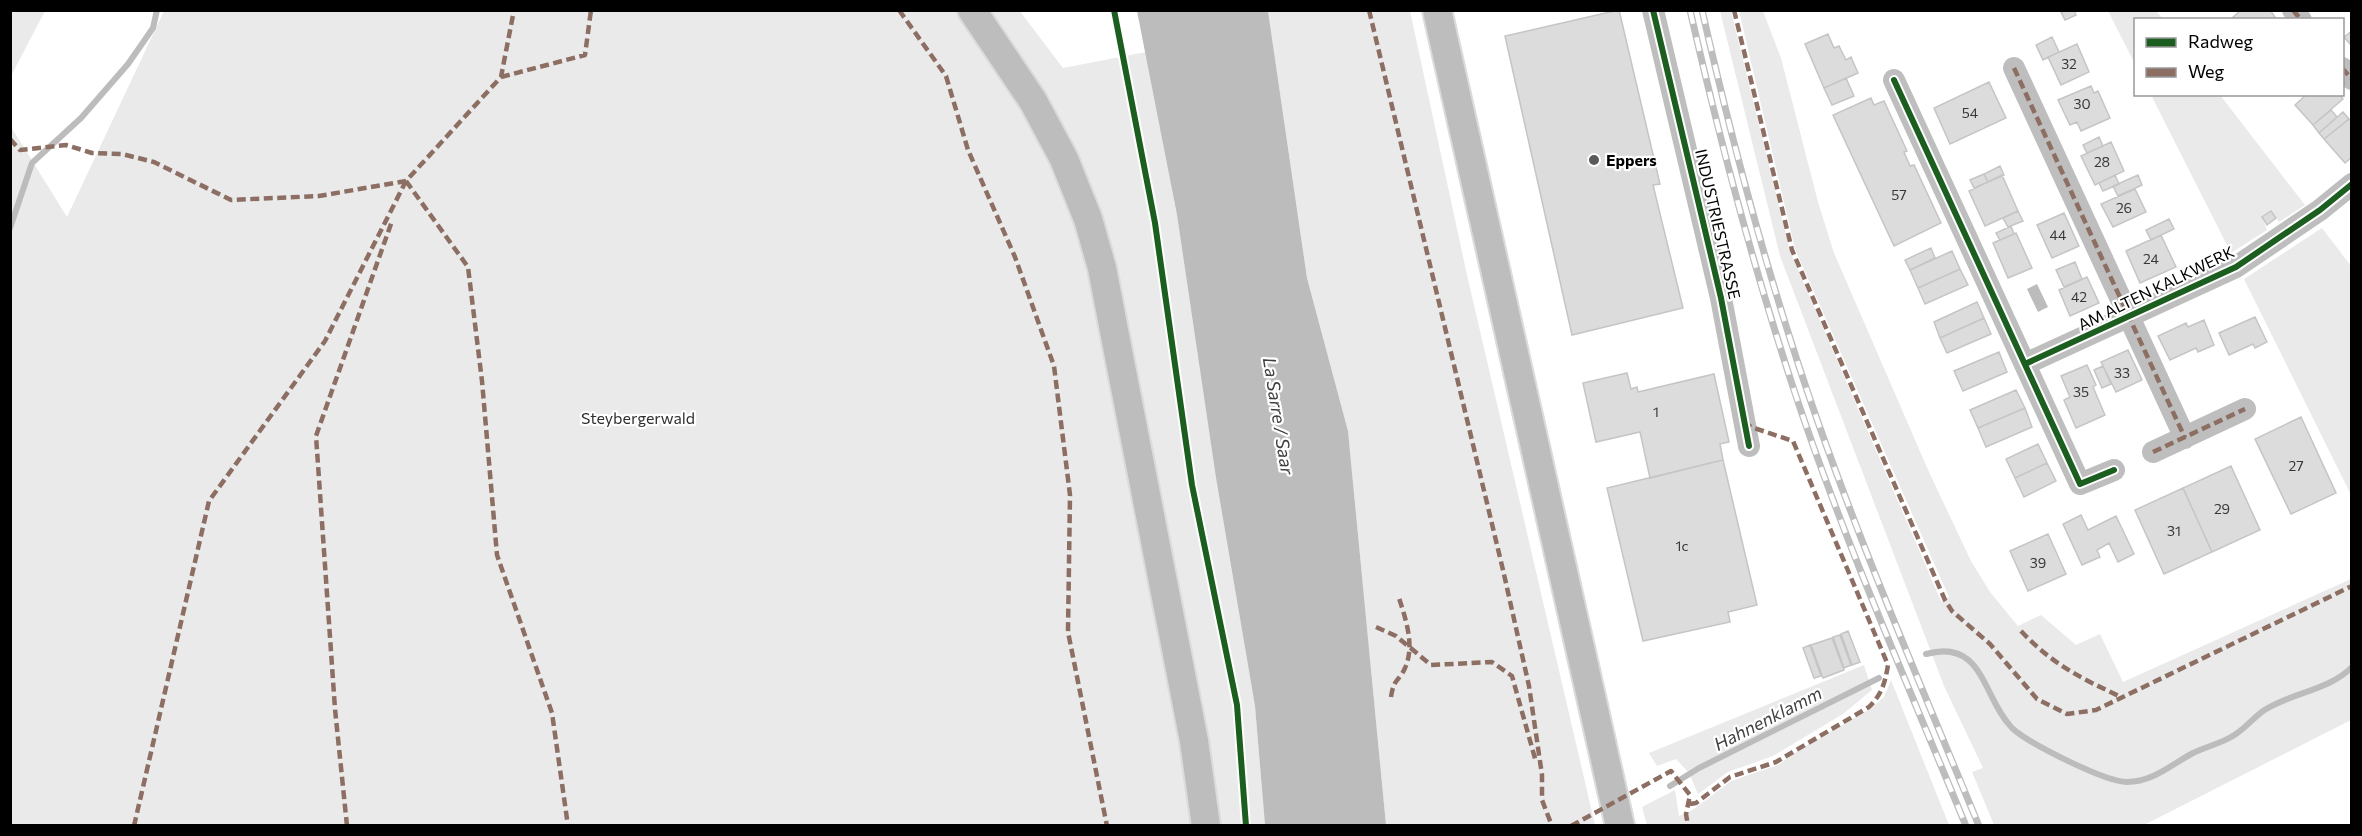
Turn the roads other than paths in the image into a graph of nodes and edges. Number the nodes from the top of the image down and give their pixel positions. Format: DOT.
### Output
graph roads {
  1 [pos="972,10"];
  2 [pos="1437,10"];
  3 [pos="1653,10"];
  4 [pos="2014,68"];
  5 [pos="1894,80"];
  6 [pos="2352,184"];
  7 [pos="2129,318"];
  8 [pos="2025,364"];
  9 [pos="2245,409"];
  10 [pos="2185,438"];
  11 [pos="1749,446"];
  12 [pos="2153,452"];
  13 [pos="2114,470"];
  14 [pos="1620,822"];
  15 [pos="1206,825"];
  1 -- 15 [label="main road"];
  2 -- 14 [label="main road"];
  3 -- 11 [label="street, INDUSTRIESTRASSE"];
  4 -- 7 [label="street, AM ALTEN KALKWERK"];
  5 -- 8 [label="street"];
  6 -- 7 [label="street, AM ALTEN KALKWERK"];
  7 -- 8 [label="street, AM ALTEN KALKWERK"];
  7 -- 10 [label="street, AM ALTEN KALKWERK"];
  8 -- 13 [label="street"];
  9 -- 10 [label="street"];
  10 -- 12 [label="street"];
}
